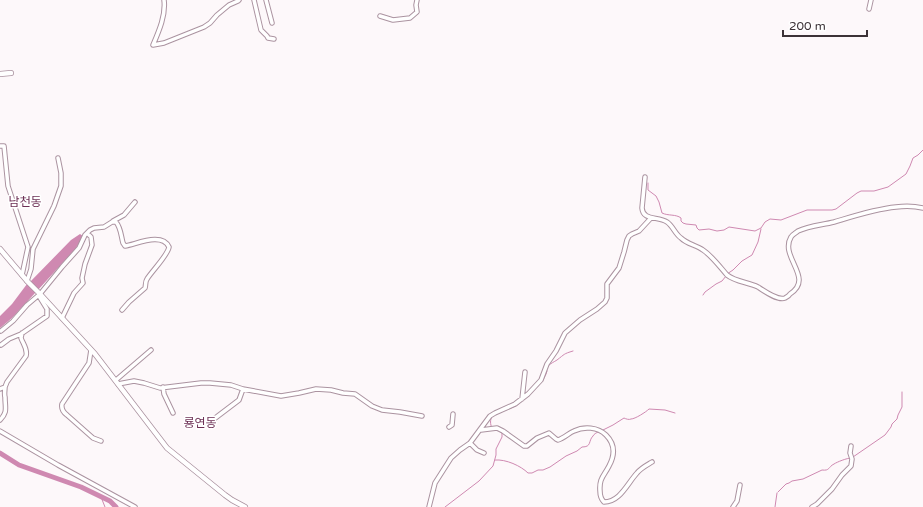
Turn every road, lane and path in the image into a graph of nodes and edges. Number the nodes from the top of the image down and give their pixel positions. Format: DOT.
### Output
graph roads {
  1 [pos="164,0"];
  2 [pos="239,0"];
  3 [pos="254,0"];
  4 [pos="266,0"];
  5 [pos="417,0"];
  6 [pos="871,0"];
  7 [pos="869,9"];
  8 [pos="380,16"];
  9 [pos="272,23"];
  10 [pos="274,39"];
  11 [pos="11,73"];
  12 [pos="0,74"];
  13 [pos="0,146"];
  14 [pos="58,158"];
  15 [pos="645,177"];
  16 [pos="135,202"];
  17 [pos="923,208"];
  18 [pos="651,218"];
  19 [pos="112,222"];
  20 [pos="87,233"];
  21 [pos="28,247"];
  22 [pos="0,249"];
  23 [pos="33,250"];
  24 [pos="22,275"];
  25 [pos="27,281"];
  26 [pos="39,294"];
  27 [pos="122,310"];
  28 [pos="62,318"];
  29 [pos="1,331"];
  30 [pos="22,333"];
  31 [pos="1,345"];
  32 [pos="91,350"];
  33 [pos="151,350"];
  34 [pos="525,372"];
  35 [pos="117,382"];
  36 [pos="5,387"];
  37 [pos="163,387"];
  38 [pos="243,388"];
  39 [pos="0,390"];
  40 [pos="522,399"];
  41 [pos="172,413"];
  42 [pos="453,414"];
  43 [pos="422,416"];
  44 [pos="0,420"];
  45 [pos="210,422"];
  46 [pos="449,427"];
  47 [pos="481,430"];
  48 [pos="0,431"];
  49 [pos="101,441"];
  50 [pos="470,443"];
  51 [pos="851,446"];
  52 [pos="484,453"];
  53 [pos="652,462"];
  54 [pos="740,485"];
  55 [pos="135,507"];
  56 [pos="245,507"];
  57 [pos="428,507"];
  58 [pos="733,507"];
  59 [pos="812,507"];
  1 -- 2 [label="street"];
  3 -- 10 [label="street"];
  4 -- 9 [label="street"];
  5 -- 8 [label="street"];
  6 -- 7 [label="street"];
  11 -- 12 [label="main road"];
  13 -- 21 [label="street"];
  14 -- 23 [label="street"];
  15 -- 18 [label="street"];
  16 -- 19 [label="street"];
  17 -- 18 [label="street"];
  18 -- 40 [label="street"];
  19 -- 20 [label="street"];
  19 -- 27 [label="street"];
  20 -- 26 [label="street"];
  20 -- 28 [label="street"];
  21 -- 23 [label="street"];
  21 -- 24 [label="street"];
  22 -- 24 [label="main road"];
  23 -- 25 [label="street"];
  24 -- 25 [label="main road"];
  25 -- 26 [label="main road"];
  26 -- 28 [label="main road"];
  26 -- 29 [label="street"];
  26 -- 30 [label="street"];
  28 -- 32 [label="main road"];
  30 -- 31 [label="street"];
  30 -- 36 [label="street"];
  32 -- 35 [label="main road"];
  32 -- 49 [label="street"];
  33 -- 35 [label="street"];
  34 -- 40 [label="street"];
  35 -- 37 [label="street"];
  35 -- 56 [label="main road"];
  36 -- 39 [label="street"];
  36 -- 44 [label="street"];
  37 -- 38 [label="street"];
  37 -- 41 [label="street"];
  38 -- 43 [label="street"];
  38 -- 45 [label="street"];
  40 -- 47 [label="street"];
  42 -- 46 [label="street"];
  47 -- 50 [label="street"];
  47 -- 53 [label="street"];
  48 -- 55 [label="street"];
  50 -- 52 [label="street"];
  50 -- 57 [label="street"];
  51 -- 59 [label="street"];
  54 -- 58 [label="street"];
}
